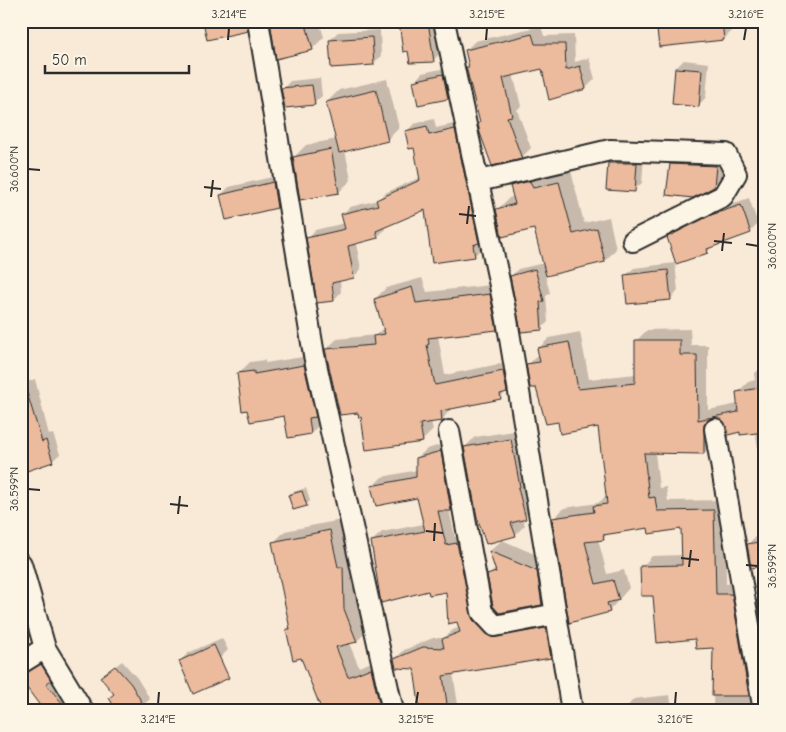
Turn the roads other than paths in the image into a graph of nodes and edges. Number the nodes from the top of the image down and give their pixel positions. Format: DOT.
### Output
graph roads {
  1 [pos="258,21"];
  2 [pos="444,21"];
  3 [pos="479,182"];
  4 [pos="633,241"];
  5 [pos="715,429"];
  6 [pos="449,431"];
  7 [pos="21,564"];
  8 [pos="556,614"];
  9 [pos="45,648"];
  10 [pos="21,663"];
  11 [pos="83,711"];
  12 [pos="393,711"];
  13 [pos="572,711"];
  14 [pos="764,711"];
  1 -- 12 [label="street"];
  2 -- 3 [label="street"];
  3 -- 4 [label="street"];
  3 -- 8 [label="street"];
  5 -- 14 [label="street"];
  6 -- 8 [label="street"];
  7 -- 9 [label="street"];
  8 -- 13 [label="street"];
  9 -- 10 [label="street"];
  9 -- 11 [label="street"];
}
